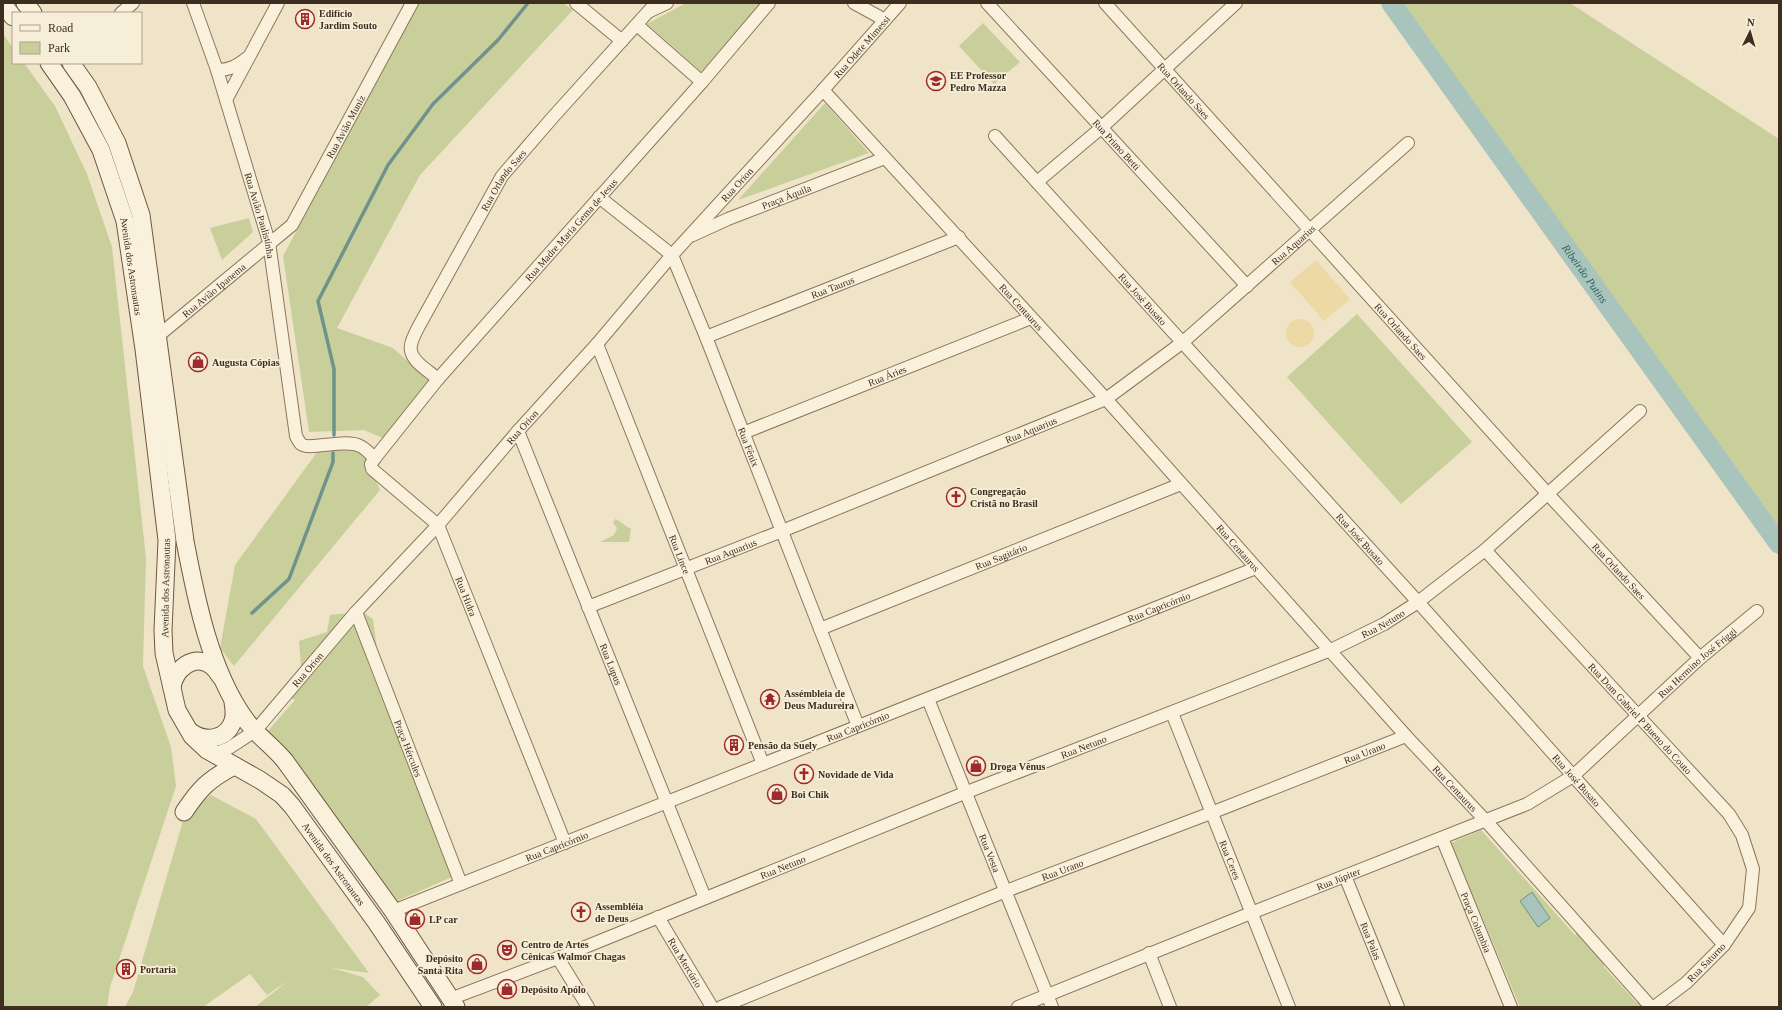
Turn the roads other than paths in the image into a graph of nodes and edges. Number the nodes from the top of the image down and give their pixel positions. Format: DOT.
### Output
graph roads {
  1 [pos="25,3"];
  2 [pos="133,3"];
  3 [pos="193,3"];
  4 [pos="278,3"];
  5 [pos="412,3"];
  6 [pos="576,3"];
  7 [pos="667,3"];
  8 [pos="768,3"];
  9 [pos="854,3"];
  10 [pos="900,3"];
  11 [pos="987,3"];
  12 [pos="1105,3"];
  13 [pos="1236,3"];
  14 [pos="3,4"];
  15 [pos="653,7"];
  16 [pos="32,12"];
  17 [pos="122,12"];
  18 [pos="12,16"];
  19 [pos="885,20"];
  20 [pos="637,25"];
  21 [pos="622,41"];
  22 [pos="251,55"];
  23 [pos="50,64"];
  24 [pos="72,64"];
  25 [pos="217,70"];
  26 [pos="1164,70"];
  27 [pos="702,82"];
  28 [pos="823,90"];
  29 [pos="226,100"];
  30 [pos="1101,128"];
  31 [pos="995,136"];
  32 [pos="1408,143"];
  33 [pos="885,158"];
  34 [pos="1037,182"];
  35 [pos="599,197"];
  36 [pos="720,201"];
  37 [pos="728,219"];
  38 [pos="1310,230"];
  39 [pos="688,237"];
  40 [pos="959,237"];
  41 [pos="269,242"];
  42 [pos="672,255"];
  43 [pos="1247,286"];
  44 [pos="1031,318"];
  45 [pos="158,336"];
  46 [pos="706,337"];
  47 [pos="1183,342"];
  48 [pos="597,344"];
  49 [pos="438,379"];
  50 [pos="1106,399"];
  51 [pos="1640,411"];
  52 [pos="518,431"];
  53 [pos="743,433"];
  54 [pos="375,458"];
  55 [pos="1181,484"];
  56 [pos="1546,493"];
  57 [pos="438,525"];
  58 [pos="782,531"];
  59 [pos="1485,550"];
  60 [pos="1256,568"];
  61 [pos="686,569"];
  62 [pos="1418,602"];
  63 [pos="588,607"];
  64 [pos="1757,611"];
  65 [pos="356,612"];
  66 [pos="820,629"];
  67 [pos="1331,650"];
  68 [pos="1700,658"];
  69 [pos="222,680"];
  70 [pos="172,688"];
  71 [pos="928,699"];
  72 [pos="233,702"];
  73 [pos="1172,713"];
  74 [pos="1638,716"];
  75 [pos="858,726"];
  76 [pos="186,728"];
  77 [pos="255,731"];
  78 [pos="1406,736"];
  79 [pos="214,754"];
  80 [pos="763,764"];
  81 [pos="234,766"];
  82 [pos="1574,776"];
  83 [pos="967,792"];
  84 [pos="666,802"];
  85 [pos="184,812"];
  86 [pos="1211,813"];
  87 [pos="1486,821"];
  88 [pos="1442,838"];
  89 [pos="565,842"];
  90 [pos="1345,876"];
  91 [pos="461,884"];
  92 [pos="1006,891"];
  93 [pos="705,898"];
  94 [pos="1750,908"];
  95 [pos="393,911"];
  96 [pos="1250,912"];
  97 [pos="658,917"];
  98 [pos="1724,945"];
  99 [pos="1149,953"];
  100 [pos="558,958"];
  101 [pos="1047,995"];
  102 [pos="453,1003"];
  103 [pos="433,1007"];
  104 [pos="588,1007"];
  105 [pos="712,1007"];
  106 [pos="720,1007"];
  107 [pos="1018,1007"];
  108 [pos="1052,1007"];
  109 [pos="1170,1007"];
  110 [pos="1289,1007"];
  111 [pos="1398,1007"];
  112 [pos="1511,1007"];
  113 [pos="1653,1007"];
  1 -- 16 [label="main road"];
  2 -- 17 [label="street"];
  3 -- 25 [label="street, Rua Avião Paulistinha"];
  4 -- 22 [label="street"];
  5 -- 41 [label="street, Rua Avião Muniz"];
  6 -- 21 [label="street"];
  7 -- 15 [label="street"];
  8 -- 27 [label="street, Rua Madre Maria Gema de Jesus"];
  9 -- 19 [label="street"];
  10 -- 19 [label="street, Rua Odete Mimessi"];
  11 -- 30 [label="street, Rua Primo Betti"];
  12 -- 26 [label="street, Rua Orlando Saes"];
  13 -- 26 [label="street"];
  14 -- 18 [label="main road"];
  15 -- 20 [label="street, Rua Orlando Saes"];
  19 -- 28 [label="street, Rua Odete Mimessi"];
  20 -- 21 [label="street, Rua Orlando Saes"];
  20 -- 27 [label="street"];
  21 -- 49 [label="street, Rua Orlando Saes"];
  22 -- 25 [label="street"];
  22 -- 29 [label="street"];
  23 -- 70 [label="main road, Avenida dos Astronautas"];
  24 -- 45 [label="main road, Avenida dos Astronautas"];
  25 -- 29 [label="street, Rua Avião Paulistinha"];
  26 -- 30 [label="street"];
  26 -- 38 [label="street, Rua Orlando Saes"];
  27 -- 35 [label="street, Rua Madre Maria Gema de Jesus"];
  28 -- 33 [label="street, Rua Centaurus"];
  28 -- 36 [label="street, Rua Orion"];
  29 -- 41 [label="street, Rua Avião Paulistinha"];
  30 -- 34 [label="street"];
  30 -- 43 [label="street, Rua Primo Betti"];
  31 -- 34 [label="street, Rua José Busato"];
  32 -- 38 [label="street, Rua Aquarius"];
  33 -- 37 [label="street, Praça Áquila"];
  33 -- 40 [label="street, Rua Centaurus"];
  34 -- 47 [label="street, Rua José Busato"];
  35 -- 42 [label="street, Rua Fênix"];
  35 -- 49 [label="street, Rua Madre Maria Gema de Jesus"];
  36 -- 37 [label="street"];
  36 -- 39 [label="street, Rua Orion"];
  37 -- 39 [label="street, Praça Áquila"];
  38 -- 43 [label="street, Rua Aquarius"];
  38 -- 56 [label="street, Rua Orlando Saes"];
  39 -- 42 [label="street, Rua Orion"];
  40 -- 44 [label="street, Rua Centaurus"];
  40 -- 46 [label="street, Rua Taurus"];
  41 -- 45 [label="street, Rua Avião Ipanema"];
  41 -- 54 [label="street, Rua Avião Paulistinha"];
  42 -- 46 [label="street, Rua Fênix"];
  42 -- 48 [label="street, Rua Orion"];
  43 -- 47 [label="street, Rua Aquarius"];
  44 -- 50 [label="street, Rua Centaurus"];
  44 -- 53 [label="street, Rua Áries"];
  45 -- 69 [label="main road, Avenida dos Astronautas"];
  46 -- 53 [label="street, Rua Fênix"];
  47 -- 50 [label="street, Rua Aquarius"];
  47 -- 62 [label="street, Rua José Busato"];
  48 -- 52 [label="street, Rua Orion"];
  48 -- 61 [label="street, Rua Lince"];
  49 -- 54 [label="street, Rua Madre Maria Gema de Jesus"];
  50 -- 55 [label="street, Rua Centaurus"];
  50 -- 58 [label="street, Rua Aquarius"];
  51 -- 56 [label="street, Rua Netuno"];
  52 -- 57 [label="street, Rua Orion"];
  52 -- 63 [label="street, Rua Lupus"];
  53 -- 58 [label="street, Rua Fênix"];
  54 -- 57 [label="street, Rua Hidra"];
  55 -- 60 [label="street, Rua Centaurus"];
  55 -- 66 [label="street, Rua Sagitário"];
  56 -- 59 [label="street, Rua Netuno"];
  56 -- 68 [label="street, Rua Orlando Saes"];
  57 -- 65 [label="street, Rua Orion"];
  57 -- 89 [label="street, Rua Hidra"];
  58 -- 61 [label="street, Rua Aquarius"];
  58 -- 66 [label="street, Rua Fênix"];
  59 -- 62 [label="street, Rua Netuno"];
  59 -- 74 [label="street, Rua Dom Gabriel P Bueno do Couto"];
  60 -- 67 [label="street, Rua Centaurus"];
  60 -- 71 [label="street, Rua Capricórnio"];
  61 -- 63 [label="street, Rua Aquarius"];
  61 -- 80 [label="street, Rua Lince"];
  62 -- 67 [label="street, Rua Netuno"];
  62 -- 82 [label="street, Rua José Busato"];
  63 -- 84 [label="street, Rua Lupus"];
  64 -- 68 [label="street, Rua Hermino José Friggi"];
  65 -- 77 [label="street, Rua Orion"];
  65 -- 91 [label="street, Praça Hércules"];
  66 -- 75 [label="street, Rua Fênix"];
  67 -- 73 [label="street, Rua Netuno"];
  67 -- 78 [label="street, Rua Centaurus"];
  68 -- 74 [label="street, Rua Hermino José Friggi"];
  69 -- 70 [label="main road"];
  69 -- 72 [label="main road, Avenida dos Astronautas"];
  70 -- 76 [label="main road, Avenida dos Astronautas"];
  71 -- 75 [label="street, Rua Capricórnio"];
  71 -- 83 [label="street, Rua Vesta"];
  72 -- 76 [label="main road"];
  72 -- 77 [label="main road, Avenida dos Astronautas"];
  73 -- 83 [label="street, Rua Netuno"];
  73 -- 86 [label="street, Rua Ceres"];
  74 -- 82 [label="street, Rua Júpiter"];
  74 -- 94 [label="street, Rua Dom Gabriel P Bueno do Couto"];
  75 -- 80 [label="street, Rua Capricórnio"];
  76 -- 79 [label="main road, Avenida dos Astronautas"];
  77 -- 79 [label="street, Rua Orion"];
  77 -- 95 [label="main road, Avenida dos Astronautas"];
  78 -- 86 [label="street, Rua Urano"];
  78 -- 87 [label="street, Rua Centaurus"];
  79 -- 81 [label="main road, Avenida dos Astronautas"];
  80 -- 84 [label="street, Rua Capricórnio"];
  81 -- 85 [label="main road"];
  81 -- 103 [label="main road, Avenida dos Astronautas"];
  82 -- 87 [label="street, Rua Júpiter"];
  82 -- 98 [label="street, Rua José Busato"];
  83 -- 92 [label="street, Rua Vesta"];
  83 -- 93 [label="street, Rua Netuno"];
  84 -- 89 [label="street, Rua Capricórnio"];
  84 -- 93 [label="street, Rua Lupus"];
  86 -- 92 [label="street, Rua Urano"];
  86 -- 96 [label="street, Rua Ceres"];
  87 -- 88 [label="street, Rua Júpiter"];
  87 -- 113 [label="street, Rua Centaurus"];
  88 -- 90 [label="street, Rua Júpiter"];
  88 -- 112 [label="street, Praça Columbia"];
  89 -- 91 [label="street, Rua Capricórnio"];
  90 -- 96 [label="street, Rua Júpiter"];
  90 -- 111 [label="street, Rua Palas"];
  91 -- 95 [label="street, Rua Capricórnio"];
  92 -- 101 [label="street, Rua Vesta"];
  92 -- 106 [label="street, Rua Urano"];
  93 -- 97 [label="street, Rua Netuno"];
  94 -- 98 [label="street, Rua Saturno"];
  95 -- 102 [label="main road, Avenida dos Astronautas"];
  96 -- 99 [label="street, Rua Júpiter"];
  96 -- 110 [label="street, Rua Ceres"];
  97 -- 100 [label="street, Rua Netuno"];
  97 -- 105 [label="street, Rua Mercúrio"];
  98 -- 113 [label="street, Rua Saturno"];
  99 -- 101 [label="street, Rua Júpiter"];
  99 -- 109 [label="street"];
  100 -- 102 [label="street, Rua Netuno"];
  100 -- 104 [label="street"];
  101 -- 107 [label="street, Rua Júpiter"];
  101 -- 108 [label="street, Rua Vesta"];
}
